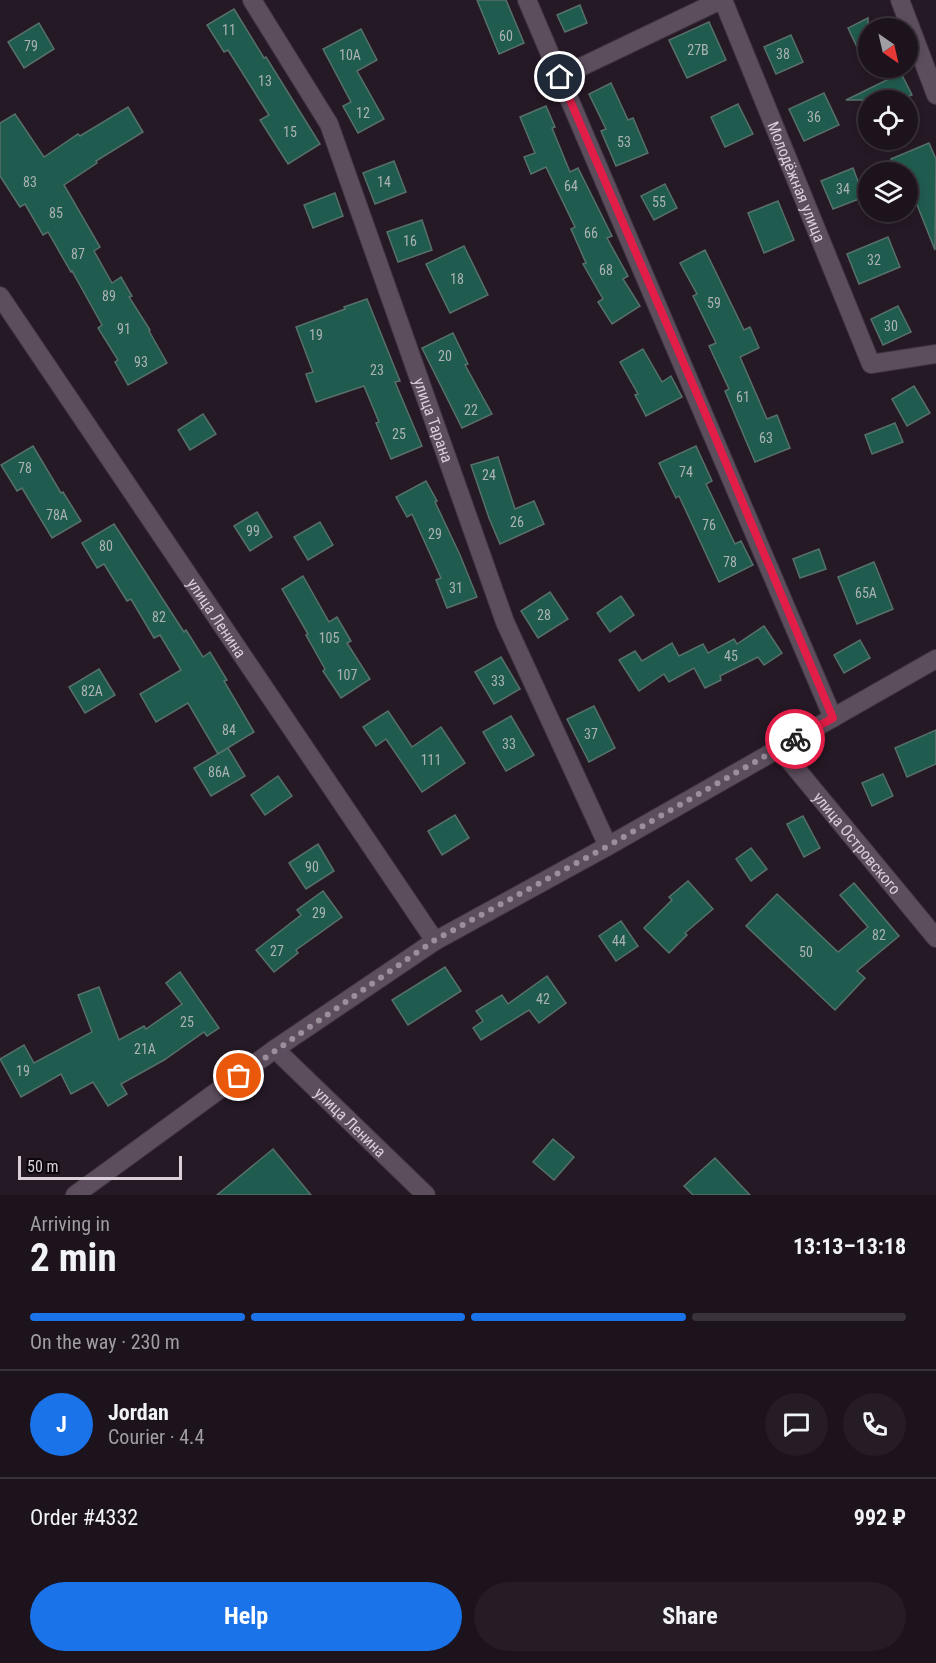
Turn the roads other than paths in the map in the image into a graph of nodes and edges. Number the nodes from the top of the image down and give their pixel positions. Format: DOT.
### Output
graph roads {
  1 [pos="252,0"];
  2 [pos="527,0"];
  3 [pos="722,0"];
  4 [pos="900,0"];
  5 [pos="560,77"];
  6 [pos="936,95"];
  7 [pos="0,296"];
  8 [pos="936,354"];
  9 [pos="936,659"];
  10 [pos="833,718"];
  11 [pos="779,748"];
  12 [pos="608,846"];
  13 [pos="936,938"];
  14 [pos="435,940"];
  15 [pos="275,1049"];
  16 [pos="75,1195"];
  17 [pos="426,1195"];
  1 -- 12 [label="street, улица Тарана"];
  2 -- 5 [label="street"];
  3 -- 5 [label="street"];
  3 -- 8 [label="street, Молодёжная улица"];
  4 -- 6 [label="street"];
  5 -- 10 [label="street"];
  7 -- 14 [label="street, улица Ленина"];
  9 -- 10 [label="street"];
  10 -- 11 [label="street"];
  11 -- 12 [label="street"];
  11 -- 13 [label="street, улица Островского"];
  12 -- 14 [label="street"];
  14 -- 15 [label="street"];
  15 -- 16 [label="street"];
  15 -- 17 [label="street, улица Ленина"];
}
